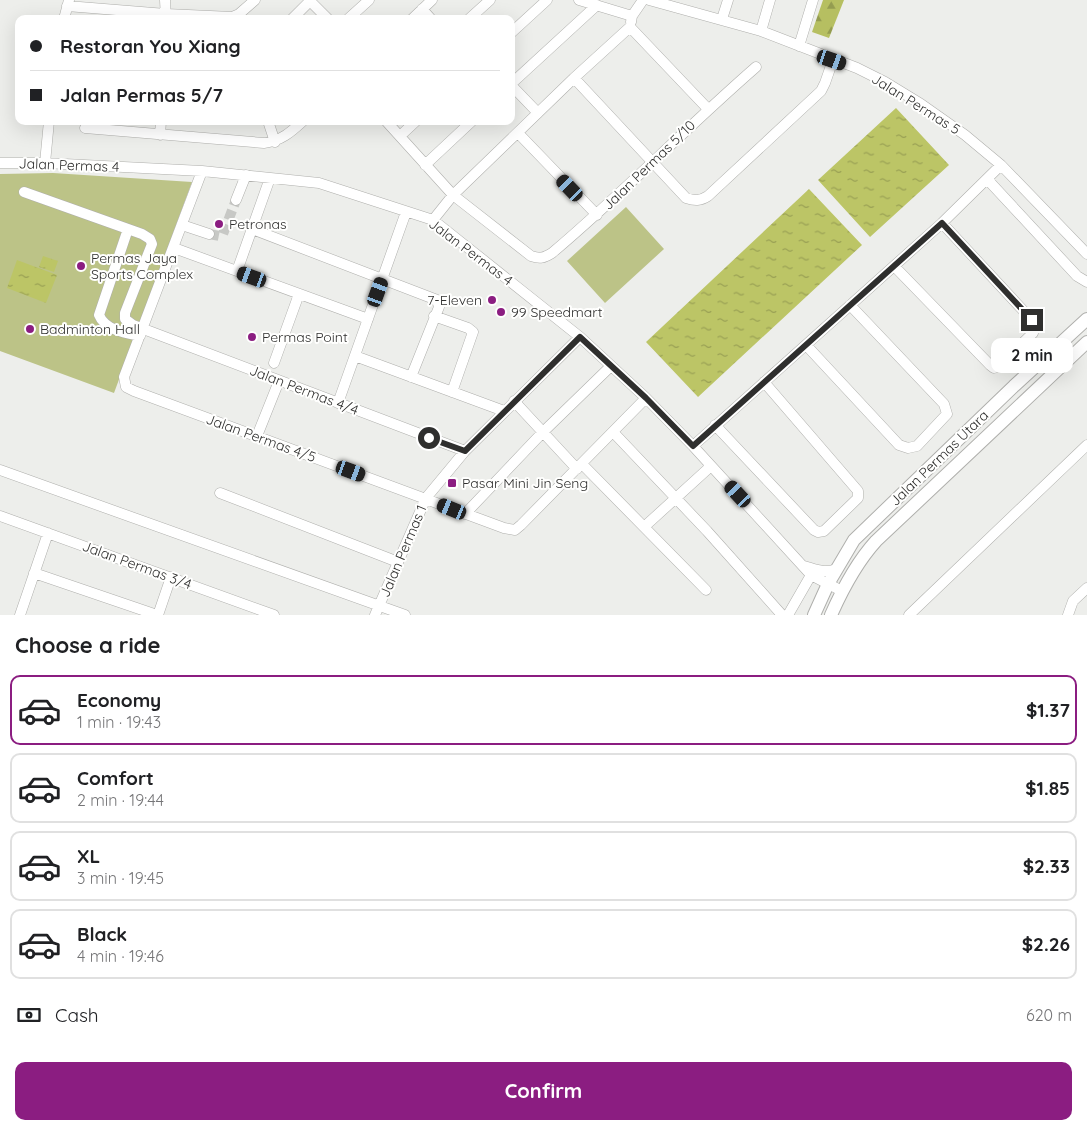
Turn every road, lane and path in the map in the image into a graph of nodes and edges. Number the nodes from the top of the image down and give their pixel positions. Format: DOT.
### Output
graph roads {
  1 [pos="165,0"];
  2 [pos="255,0"];
  3 [pos="311,0"];
  4 [pos="369,0"];
  5 [pos="432,0"];
  6 [pos="490,0"];
  7 [pos="547,0"];
  8 [pos="578,0"];
  9 [pos="643,0"];
  10 [pos="649,0"];
  11 [pos="728,0"];
  12 [pos="770,0"];
  13 [pos="813,0"];
  14 [pos="68,3"];
  15 [pos="597,5"];
  16 [pos="422,10"];
  17 [pos="158,15"];
  18 [pos="166,15"];
  19 [pos="237,15"];
  20 [pos="296,15"];
  21 [pos="324,15"];
  22 [pos="352,15"];
  23 [pos="416,15"];
  24 [pos="427,15"];
  25 [pos="473,15"];
  26 [pos="632,16"];
  27 [pos="722,19"];
  28 [pos="630,28"];
  29 [pos="515,29"];
  30 [pos="761,31"];
  31 [pos="799,46"];
  32 [pos="832,60"];
  33 [pos="756,67"];
  34 [pos="574,78"];
  35 [pos="515,80"];
  36 [pos="515,88"];
  37 [pos="708,109"];
  38 [pos="538,113"];
  39 [pos="49,125"];
  40 [pos="161,125"];
  41 [pos="269,125"];
  42 [pos="299,125"];
  43 [pos="390,125"];
  44 [pos="412,125"];
  45 [pos="468,125"];
  46 [pos="85,128"];
  47 [pos="518,133"];
  48 [pos="160,135"];
  49 [pos="400,136"];
  50 [pos="275,142"];
  51 [pos="652,162"];
  52 [pos="0,163"];
  53 [pos="45,163"];
  54 [pos="1001,164"];
  55 [pos="425,165"];
  56 [pos="202,171"];
  57 [pos="246,175"];
  58 [pos="270,178"];
  59 [pos="987,179"];
  60 [pos="24,192"];
  61 [pos="453,195"];
  62 [pos="236,200"];
  63 [pos="406,212"];
  64 [pos="597,215"];
  65 [pos="433,220"];
  66 [pos="942,223"];
  67 [pos="182,225"];
  68 [pos="128,229"];
  69 [pos="252,229"];
  70 [pos="208,234"];
  71 [pos="174,248"];
  72 [pos="1087,254"];
  73 [pos="894,266"];
  74 [pos="237,271"];
  75 [pos="382,278"];
  76 [pos="1087,282"];
  77 [pos="299,294"];
  78 [pos="850,305"];
  79 [pos="434,316"];
  80 [pos="368,319"];
  81 [pos="1087,319"];
  82 [pos="141,333"];
  83 [pos="580,337"];
  84 [pos="1087,342"];
  85 [pos="806,345"];
  86 [pos="355,356"];
  87 [pos="274,362"];
  88 [pos="611,366"];
  89 [pos="411,377"];
  90 [pos="278,381"];
  91 [pos="764,382"];
  92 [pos="452,392"];
  93 [pos="646,398"];
  94 [pos="514,401"];
  95 [pos="338,403"];
  96 [pos="504,411"];
  97 [pos="715,425"];
  98 [pos="613,432"];
  99 [pos="542,433"];
  100 [pos="258,436"];
  101 [pos="1087,445"];
  102 [pos="693,446"];
  103 [pos="465,451"];
  104 [pos="579,466"];
  105 [pos="711,466"];
  106 [pos="0,470"];
  107 [pos="220,493"];
  108 [pos="675,497"];
  109 [pos="426,498"];
  110 [pos="465,514"];
  111 [pos="0,516"];
  112 [pos="644,527"];
  113 [pos="48,533"];
  114 [pos="398,562"];
  115 [pos="804,566"];
  116 [pos="836,569"];
  117 [pos="34,572"];
  118 [pos="811,575"];
  119 [pos="171,577"];
  120 [pos="828,584"];
  121 [pos="1087,588"];
  122 [pos="706,590"];
  123 [pos="842,591"];
  124 [pos="377,610"];
  125 [pos="20,615"];
  126 [pos="158,615"];
  127 [pos="274,615"];
  128 [pos="405,615"];
  129 [pos="782,615"];
  130 [pos="788,615"];
  131 [pos="814,615"];
  132 [pos="831,615"];
  133 [pos="909,615"];
  134 [pos="1068,615"];
  1 -- 18 [label="street"];
  2 -- 19 [label="street"];
  3 -- 20 [label="street"];
  3 -- 21 [label="street"];
  4 -- 22 [label="street"];
  5 -- 16 [label="street"];
  6 -- 25 [label="street"];
  7 -- 29 [label="street"];
  8 -- 15 [label="street"];
  9 -- 26 [label="street"];
  10 -- 27 [label="street, Jalan Permas 5"];
  11 -- 27 [label="street"];
  12 -- 30 [label="street"];
  13 -- 31 [label="street"];
  14 -- 17 [label="street"];
  15 -- 26 [label="street"];
  15 -- 35 [label="street"];
  16 -- 23 [label="street"];
  16 -- 24 [label="street"];
  26 -- 28 [label="street"];
  27 -- 30 [label="street, Jalan Permas 5"];
  28 -- 34 [label="street"];
  28 -- 37 [label="street"];
  30 -- 31 [label="street, Jalan Permas 5"];
  31 -- 32 [label="street, Jalan Permas 5"];
  32 -- 51 [label="street"];
  32 -- 54 [label="street, Jalan Permas 5"];
  33 -- 37 [label="street, Jalan Permas 5/10"];
  34 -- 38 [label="street"];
  34 -- 51 [label="street"];
  36 -- 38 [label="street"];
  37 -- 51 [label="street, Jalan Permas 5/10"];
  38 -- 47 [label="street"];
  39 -- 53 [label="street"];
  40 -- 48 [label="street"];
  41 -- 50 [label="street"];
  42 -- 50 [label="street"];
  43 -- 49 [label="street"];
  44 -- 49 [label="street"];
  45 -- 55 [label="street"];
  46 -- 48 [label="street"];
  47 -- 61 [label="street"];
  47 -- 64 [label="street"];
  48 -- 50 [label="street"];
  49 -- 55 [label="street"];
  51 -- 64 [label="street, Jalan Permas 5/10"];
  52 -- 53 [label="street, Jalan Permas 4"];
  53 -- 56 [label="street, Jalan Permas 4"];
  54 -- 59 [label="street"];
  54 -- 72 [label="street, Jalan Permas 5"];
  55 -- 61 [label="street"];
  56 -- 57 [label="street, Jalan Permas 4"];
  56 -- 67 [label="street"];
  57 -- 58 [label="street, Jalan Permas 4"];
  57 -- 62 [label="street"];
  58 -- 63 [label="street, Jalan Permas 4"];
  58 -- 69 [label="street"];
  59 -- 66 [label="street"];
  59 -- 76 [label="street"];
  60 -- 68 [label="street"];
  61 -- 64 [label="street, Jalan Permas 5/10"];
  61 -- 65 [label="street"];
  63 -- 65 [label="street, Jalan Permas 4"];
  63 -- 75 [label="street"];
  65 -- 83 [label="street, Jalan Permas 4"];
  66 -- 73 [label="street"];
  66 -- 73 [label="street"];
  67 -- 70 [label="street"];
  67 -- 71 [label="street"];
  68 -- 82 [label="street"];
  68 -- 82 [label="street, Jalan Permas 4/4"];
  69 -- 74 [label="street"];
  69 -- 75 [label="street"];
  71 -- 74 [label="street"];
  71 -- 82 [label="street"];
  73 -- 78 [label="street"];
  74 -- 77 [label="street"];
  75 -- 79 [label="street"];
  75 -- 80 [label="street"];
  77 -- 80 [label="street"];
  77 -- 87 [label="street"];
  78 -- 85 [label="street"];
  78 -- 85 [label="street"];
  79 -- 89 [label="street"];
  79 -- 92 [label="street"];
  80 -- 86 [label="street"];
  81 -- 116 [label="main road, Jalan Permas Utara"];
  82 -- 90 [label="street, Jalan Permas 4/4"];
  82 -- 100 [label="street, Jalan Permas 4/5"];
  83 -- 88 [label="street, Jalan Permas 4"];
  83 -- 94 [label="street, Jalan Permas 1"];
  84 -- 123 [label="main road, Jalan Permas Utara"];
  85 -- 91 [label="street"];
  86 -- 89 [label="street"];
  86 -- 95 [label="street"];
  88 -- 93 [label="street, Jalan Permas 4"];
  88 -- 99 [label="street"];
  89 -- 92 [label="street"];
  90 -- 95 [label="street, Jalan Permas 4/4"];
  90 -- 100 [label="street"];
  91 -- 97 [label="street"];
  91 -- 97 [label="street"];
  92 -- 96 [label="street"];
  93 -- 98 [label="street"];
  93 -- 102 [label="street, Jalan Permas 4"];
  94 -- 96 [label="street, Jalan Permas 1"];
  94 -- 99 [label="street"];
  95 -- 103 [label="street, Jalan Permas 4/4"];
  96 -- 103 [label="street, Jalan Permas 1"];
  97 -- 102 [label="street"];
  98 -- 104 [label="street"];
  98 -- 108 [label="street"];
  99 -- 104 [label="street"];
  99 -- 110 [label="street"];
  100 -- 109 [label="street, Jalan Permas 4/5"];
  101 -- 133 [label="street"];
  102 -- 105 [label="street, Jalan Permas 4"];
  103 -- 109 [label="street, Jalan Permas 1"];
  104 -- 110 [label="street, Jalan Permas 4/5"];
  104 -- 112 [label="street"];
  105 -- 108 [label="street"];
  105 -- 115 [label="street, Jalan Permas 4"];
  106 -- 124 [label="street"];
  107 -- 114 [label="street"];
  108 -- 112 [label="street"];
  108 -- 129 [label="street"];
  109 -- 110 [label="street, Jalan Permas 4/5"];
  109 -- 114 [label="street, Jalan Permas 1"];
  111 -- 113 [label="street, Jalan Permas 3/4"];
  112 -- 122 [label="street"];
  113 -- 117 [label="street"];
  113 -- 119 [label="street, Jalan Permas 3/4"];
  114 -- 124 [label="street, Jalan Permas 1"];
  115 -- 116 [label="street"];
  115 -- 118 [label="street, Jalan Permas 4"];
  116 -- 120 [label="main road, Jalan Permas Utara"];
  117 -- 125 [label="street"];
  117 -- 126 [label="street"];
  118 -- 120 [label="street, Jalan Permas 4"];
  118 -- 130 [label="street"];
  119 -- 126 [label="street"];
  119 -- 127 [label="street, Jalan Permas 3/4"];
  120 -- 123 [label="street, Jalan Permas 4"];
  120 -- 131 [label="main road, Jalan Permas Utara"];
  121 -- 134 [label="street"];
  123 -- 132 [label="main road, Jalan Permas Utara"];
  124 -- 128 [label="street"];
}
